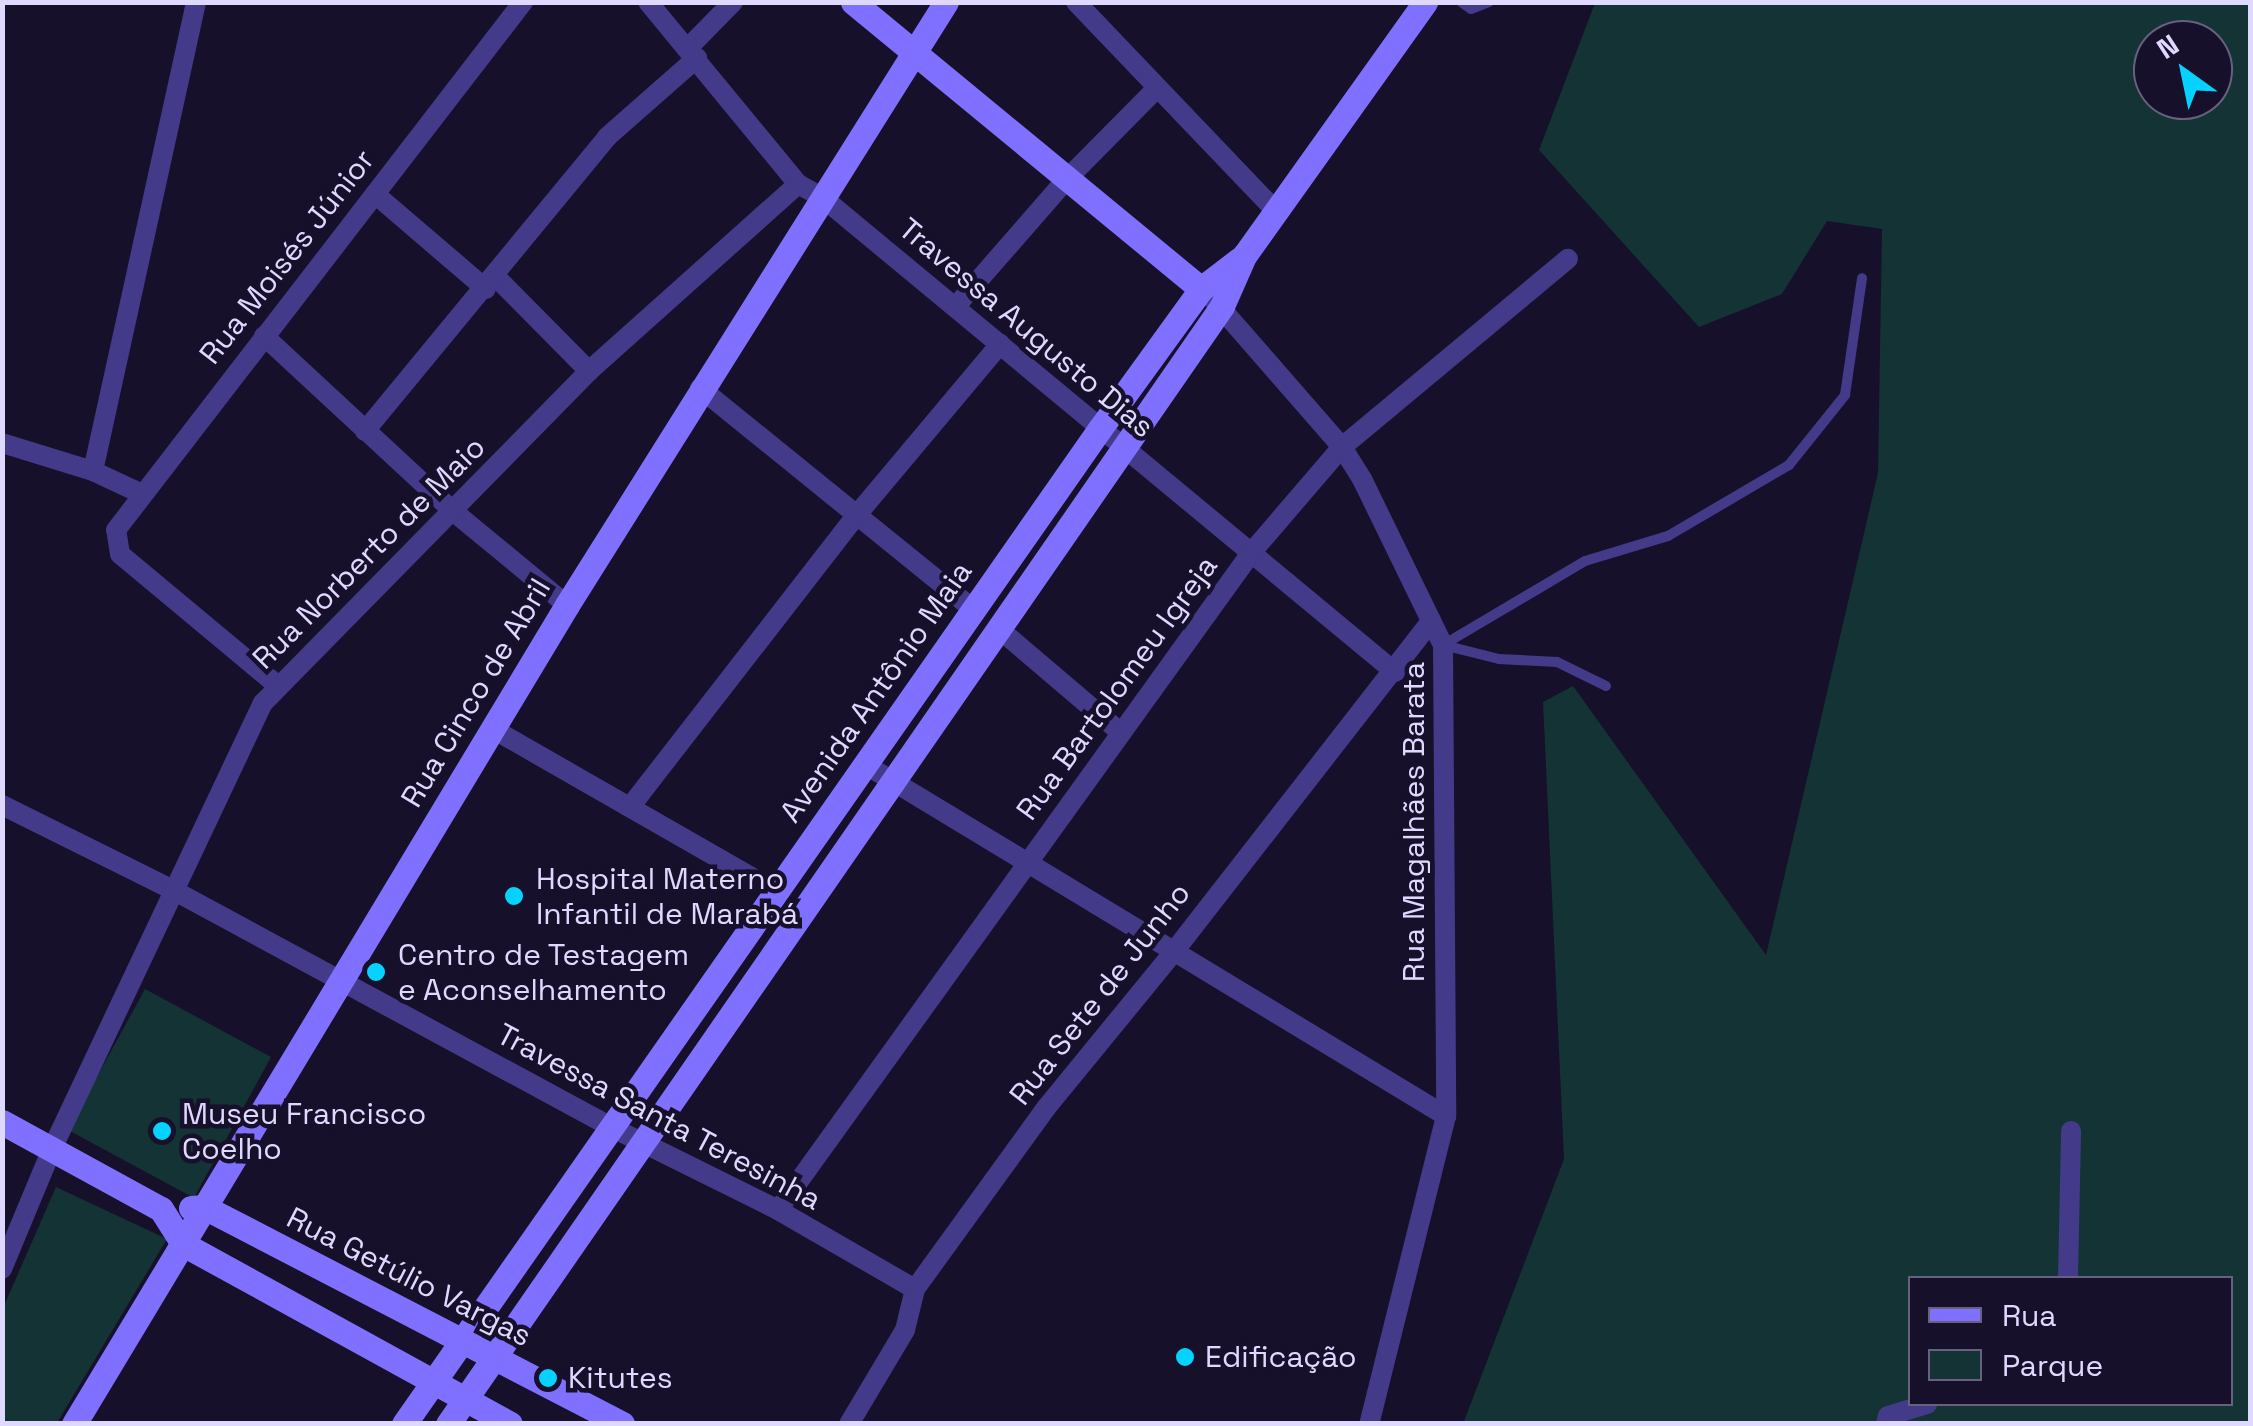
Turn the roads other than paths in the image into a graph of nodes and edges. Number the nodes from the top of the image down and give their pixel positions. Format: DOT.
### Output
graph roads {
  1 [pos="196,2"];
  2 [pos="523,2"];
  3 [pos="648,2"];
  4 [pos="733,2"];
  5 [pos="853,2"];
  6 [pos="946,2"];
  7 [pos="1076,2"];
  8 [pos="1425,2"];
  9 [pos="1461,2"];
  10 [pos="1489,2"];
  11 [pos="693,52"];
  12 [pos="912,54"];
  13 [pos="1155,90"];
  14 [pos="1065,181"];
  15 [pos="798,184"];
  16 [pos="375,194"];
  17 [pos="824,198"];
  18 [pos="1275,210"];
  19 [pos="1244,256"];
  20 [pos="1568,258"];
  21 [pos="1862,278"];
  22 [pos="490,282"];
  23 [pos="1201,289"];
  24 [pos="956,306"];
  25 [pos="1222,306"];
  26 [pos="264,336"];
  27 [pos="1000,344"];
  28 [pos="589,371"];
  29 [pos="700,388"];
  30 [pos="1098,430"];
  31 [pos="365,431"];
  32 [pos="2,443"];
  33 [pos="1342,447"];
  34 [pos="1122,449"];
  35 [pos="92,471"];
  36 [pos="142,494"];
  37 [pos="454,512"];
  38 [pos="855,517"];
  39 [pos="1251,553"];
  40 [pos="567,605"];
  41 [pos="973,609"];
  42 [pos="1431,622"];
  43 [pos="998,628"];
  44 [pos="1443,646"];
  45 [pos="1396,672"];
  46 [pos="278,685"];
  47 [pos="1606,686"];
  48 [pos="493,729"];
  49 [pos="1120,731"];
  50 [pos="866,764"];
  51 [pos="890,780"];
  52 [pos="2,805"];
  53 [pos="630,807"];
  54 [pos="1027,864"];
  55 [pos="174,890"];
  56 [pos="776,890"];
  57 [pos="1172,954"];
  58 [pos="338,982"];
  59 [pos="1446,1116"];
  60 [pos="2,1122"];
  61 [pos="612,1128"];
  62 [pos="2071,1131"];
  63 [pos="643,1142"];
  64 [pos="52,1149"];
  65 [pos="204,1207"];
  66 [pos="161,1209"];
  67 [pos="778,1210"];
  68 [pos="183,1244"];
  69 [pos="2,1269"];
  70 [pos="2068,1276"];
  71 [pos="915,1289"];
  72 [pos="462,1342"];
  73 [pos="494,1358"];
  74 [pos="432,1382"];
  75 [pos="465,1400"];
  76 [pos="1921,1406"];
  77 [pos="74,1424"];
  78 [pos="404,1424"];
  79 [pos="448,1424"];
  80 [pos="510,1424"];
  81 [pos="622,1424"];
  82 [pos="849,1424"];
  83 [pos="1369,1424"];
  84 [pos="1886,1424"];
  1 -- 35 [label="street"];
  2 -- 16 [label="street, Rua Moisés Júnior"];
  3 -- 11 [label="street, Travessa Augusto Dias"];
  4 -- 11 [label="street"];
  5 -- 12 [label="street"];
  6 -- 12 [label="street, Rua Cinco de Abril"];
  7 -- 13 [label="street"];
  8 -- 18 [label="street, Avenida Antônio Maia"];
  9 -- 10 [label="lane"];
  11 -- 15 [label="street, Travessa Augusto Dias"];
  11 -- 22 [label="street"];
  12 -- 14 [label="street"];
  12 -- 17 [label="street, Rua Cinco de Abril"];
  13 -- 14 [label="street"];
  13 -- 18 [label="street"];
  14 -- 23 [label="street"];
  14 -- 24 [label="street"];
  15 -- 17 [label="street, Travessa Augusto Dias"];
  15 -- 28 [label="street, Rua Norberto de Maio"];
  16 -- 22 [label="street"];
  16 -- 26 [label="street, Rua Moisés Júnior"];
  17 -- 24 [label="street, Travessa Augusto Dias"];
  17 -- 29 [label="street, Rua Cinco de Abril"];
  18 -- 19 [label="street, Avenida Antônio Maia"];
  19 -- 23 [label="street, Avenida Antônio Maia"];
  19 -- 25 [label="street, Avenida Antônio Maia"];
  20 -- 33 [label="street, Rua Bartolomeu Igreja"];
  21 -- 44 [label="lane"];
  22 -- 28 [label="street"];
  22 -- 31 [label="street"];
  23 -- 25 [label="street, Rua Magalhães Barata"];
  23 -- 30 [label="street, Avenida Antônio Maia"];
  24 -- 27 [label="street, Travessa Augusto Dias"];
  25 -- 33 [label="street, Rua Magalhães Barata"];
  25 -- 34 [label="street, Avenida Antônio Maia"];
  26 -- 31 [label="street"];
  26 -- 36 [label="street, Rua Moisés Júnior"];
  27 -- 30 [label="street, Travessa Augusto Dias"];
  27 -- 38 [label="street"];
  28 -- 37 [label="street, Rua Norberto de Maio"];
  29 -- 38 [label="street"];
  29 -- 40 [label="street, Rua Cinco de Abril"];
  30 -- 34 [label="street, Travessa Augusto Dias"];
  30 -- 41 [label="street, Avenida Antônio Maia"];
  31 -- 37 [label="street"];
  32 -- 35 [label="street"];
  33 -- 39 [label="street, Rua Bartolomeu Igreja"];
  33 -- 42 [label="street, Rua Magalhães Barata"];
  34 -- 39 [label="street, Travessa Augusto Dias"];
  34 -- 43 [label="street, Avenida Antônio Maia"];
  35 -- 36 [label="street"];
  36 -- 46 [label="street, Rua Moisés Júnior"];
  37 -- 40 [label="street"];
  37 -- 46 [label="street, Rua Norberto de Maio"];
  38 -- 41 [label="street"];
  38 -- 53 [label="street"];
  39 -- 45 [label="street, Travessa Augusto Dias"];
  39 -- 49 [label="street, Rua Bartolomeu Igreja"];
  40 -- 48 [label="street, Rua Cinco de Abril"];
  41 -- 50 [label="street, Avenida Antônio Maia"];
  42 -- 44 [label="street, Rua Magalhães Barata"];
  42 -- 45 [label="street, Rua Sete de Junho"];
  43 -- 49 [label="street"];
  43 -- 51 [label="street, Avenida Antônio Maia"];
  44 -- 47 [label="lane"];
  44 -- 59 [label="street, Rua Magalhães Barata"];
  45 -- 57 [label="street, Rua Sete de Junho"];
  46 -- 55 [label="street, Rua Norberto de Maio"];
  48 -- 53 [label="street"];
  48 -- 58 [label="street, Rua Cinco de Abril"];
  49 -- 54 [label="street, Rua Bartolomeu Igreja"];
  50 -- 51 [label="street"];
  50 -- 56 [label="street, Avenida Antônio Maia"];
  51 -- 54 [label="street"];
  51 -- 63 [label="street, Avenida Antônio Maia"];
  52 -- 55 [label="street, Travessa Santa Teresinha"];
  53 -- 56 [label="street"];
  54 -- 57 [label="street"];
  54 -- 67 [label="street, Rua Bartolomeu Igreja"];
  55 -- 58 [label="street, Travessa Santa Teresinha"];
  55 -- 64 [label="street, Rua Norberto de Maio"];
  56 -- 61 [label="street, Avenida Antônio Maia"];
  57 -- 59 [label="street"];
  57 -- 71 [label="street, Rua Sete de Junho"];
  58 -- 61 [label="street, Travessa Santa Teresinha"];
  58 -- 65 [label="street, Rua Cinco de Abril"];
  59 -- 83 [label="street, Rua Magalhães Barata"];
  60 -- 64 [label="street"];
  61 -- 63 [label="street, Travessa Santa Teresinha"];
  61 -- 72 [label="street, Avenida Antônio Maia"];
  62 -- 70 [label="street"];
  63 -- 67 [label="street, Travessa Santa Teresinha"];
  63 -- 73 [label="street, Avenida Antônio Maia"];
  64 -- 66 [label="street"];
  64 -- 69 [label="street, Rua Norberto de Maio"];
  65 -- 66 [label="street"];
  65 -- 68 [label="street, Rua Cinco de Abril"];
  65 -- 72 [label="street, Rua Getúlio Vargas"];
  66 -- 68 [label="street"];
  67 -- 71 [label="street, Travessa Santa Teresinha"];
  68 -- 74 [label="street"];
  68 -- 77 [label="street, Rua Cinco de Abril"];
  71 -- 82 [label="street, Rua Sete de Junho"];
  72 -- 73 [label="street, Rua Getúlio Vargas"];
  72 -- 74 [label="street, Avenida Antônio Maia"];
  73 -- 75 [label="street, Avenida Antônio Maia"];
  73 -- 81 [label="street, Rua Getúlio Vargas"];
  74 -- 75 [label="street"];
  74 -- 78 [label="street, Avenida Antônio Maia"];
  75 -- 79 [label="street, Avenida Antônio Maia"];
  75 -- 80 [label="street"];
  76 -- 84 [label="street"];
}
